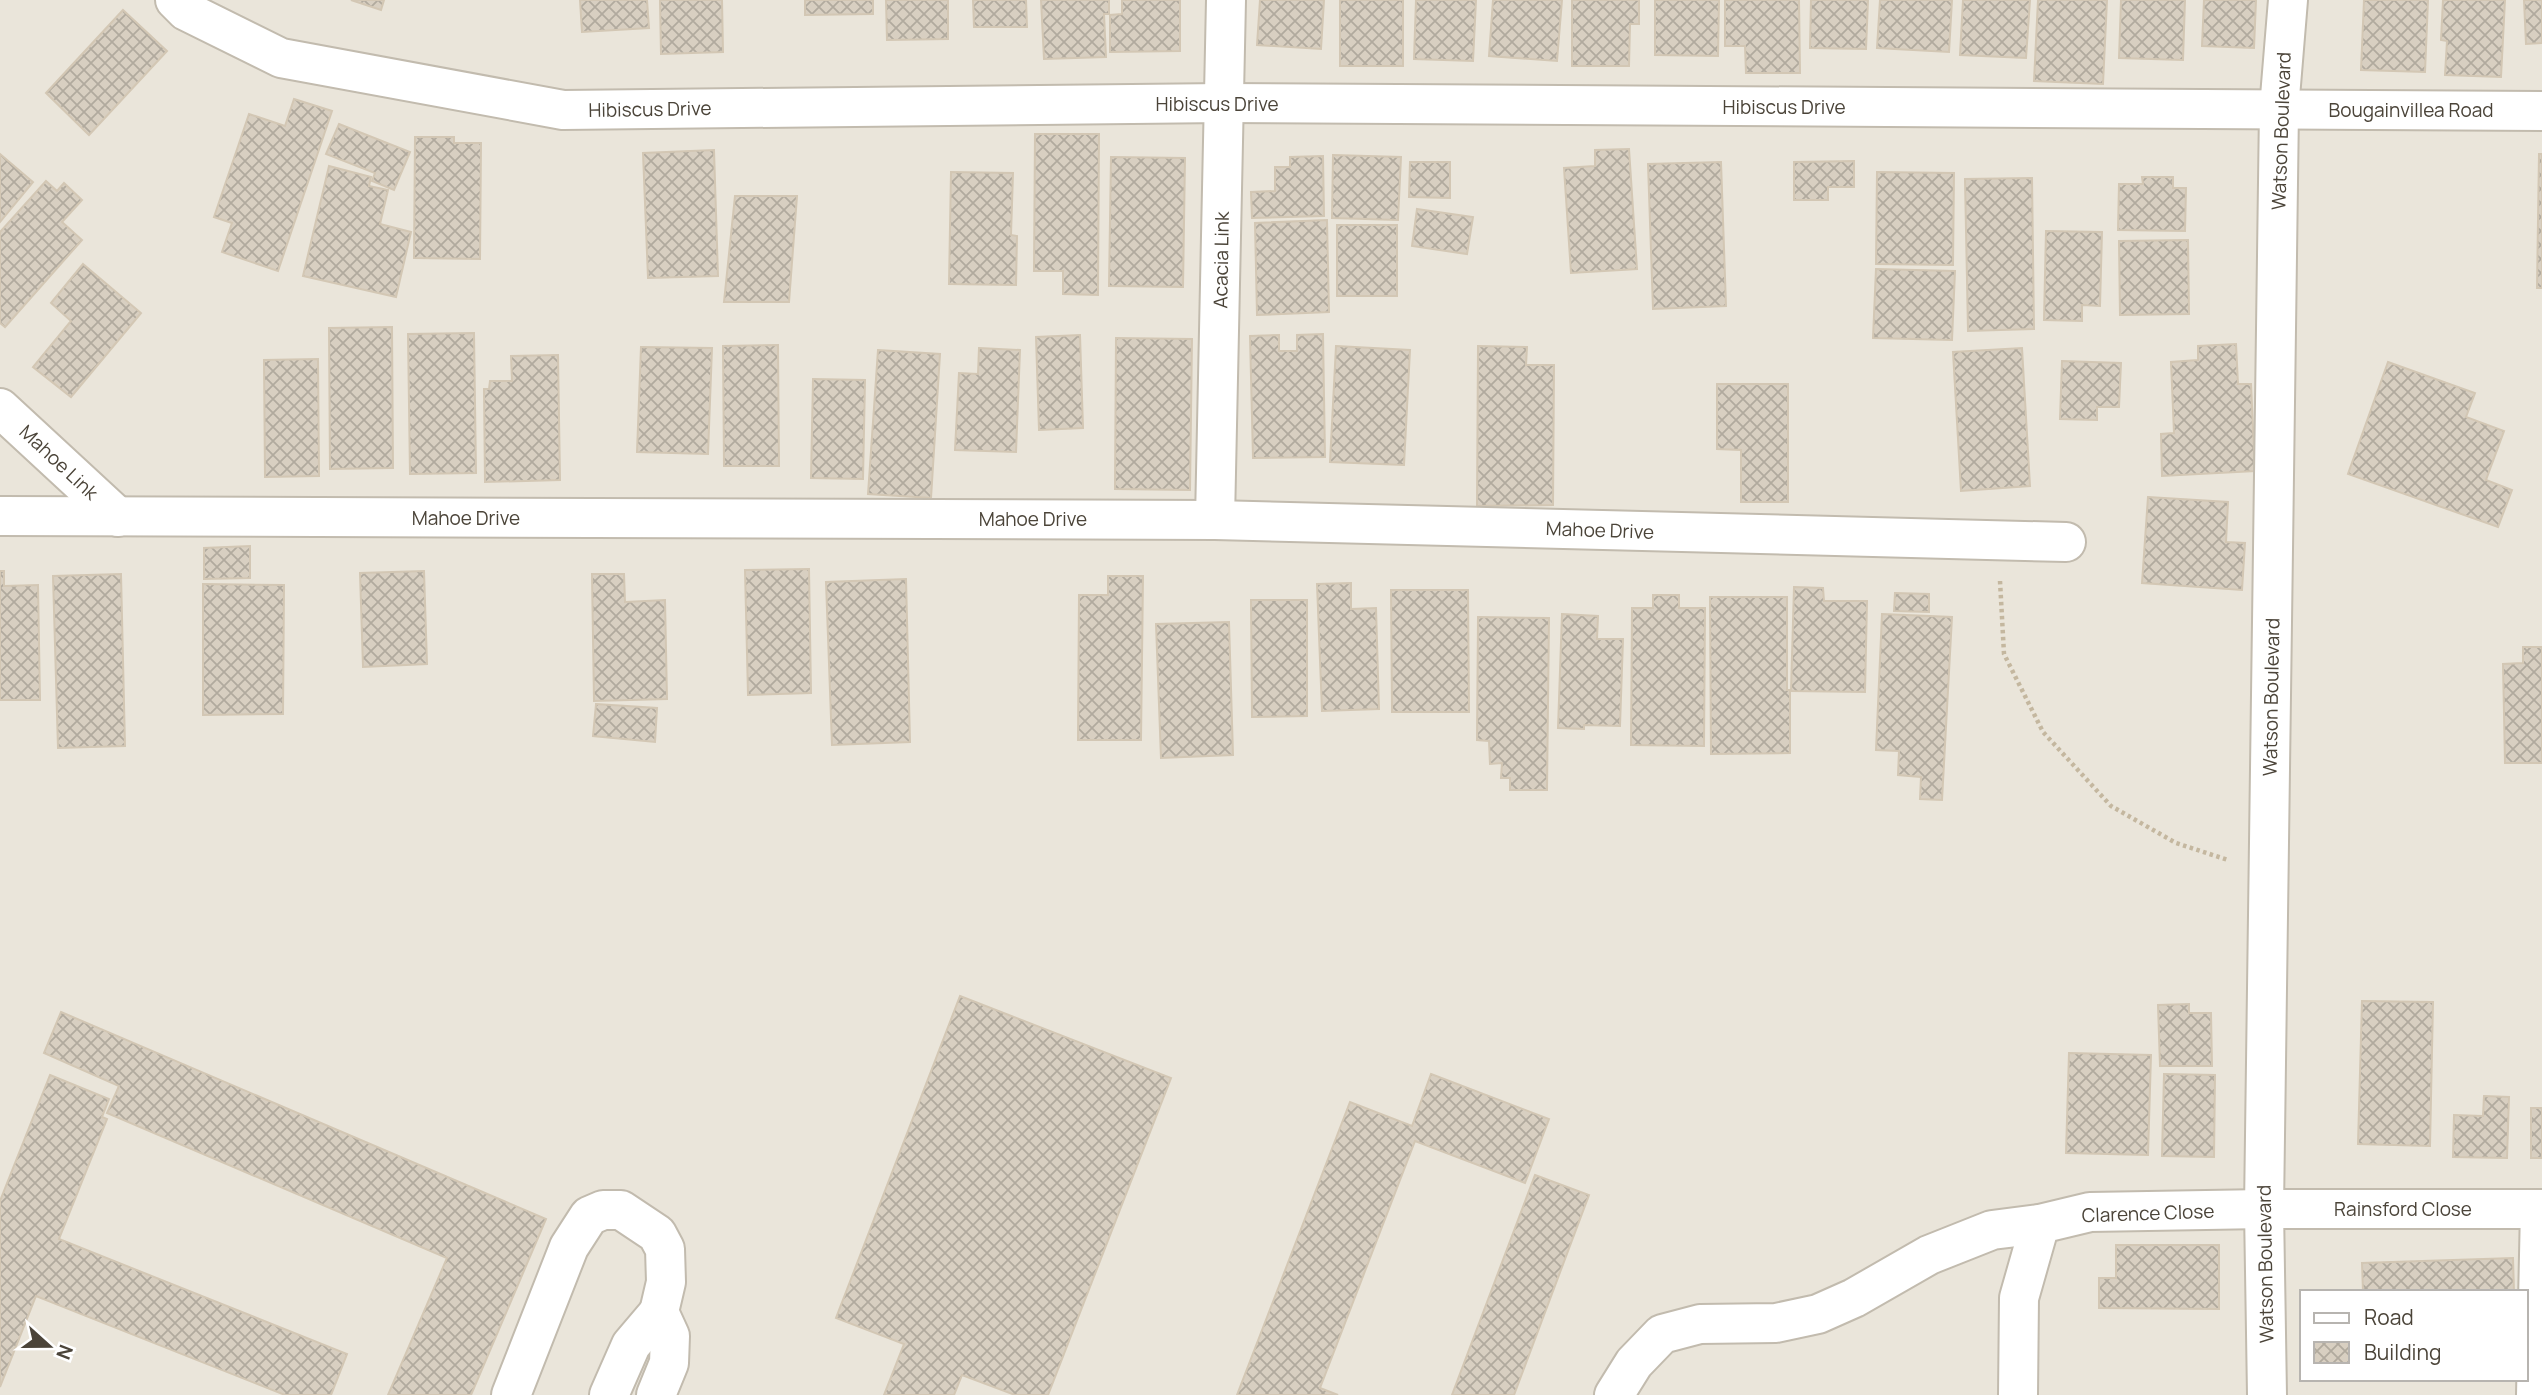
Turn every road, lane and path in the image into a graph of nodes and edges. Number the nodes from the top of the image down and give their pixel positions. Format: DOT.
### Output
graph roads {
  1 [pos="175,0"];
  2 [pos="1226,0"];
  3 [pos="2288,0"];
  4 [pos="1224,103"];
  5 [pos="2279,109"];
  6 [pos="2542,111"];
  7 [pos="0,408"];
  8 [pos="0,516"];
  9 [pos="118,517"];
  10 [pos="1215,520"];
  11 [pos="1998,541"];
  12 [pos="2066,542"];
  13 [pos="2268,873"];
  14 [pos="2264,1209"];
  15 [pos="2541,1209"];
  16 [pos="2040,1224"];
  17 [pos="659,1312"];
  18 [pos="511,1395"];
  19 [pos="609,1395"];
  20 [pos="656,1395"];
  21 [pos="1614,1395"];
  22 [pos="2018,1395"];
  23 [pos="2267,1395"];
  24 [pos="2536,1395"];
  1 -- 4 [label="street, Hibiscus Drive"];
  2 -- 4 [label="street, Acacia Link"];
  3 -- 5 [label="street, Watson Boulevard"];
  4 -- 5 [label="street, Hibiscus Drive"];
  4 -- 10 [label="street, Acacia Link"];
  5 -- 6 [label="street, Bougainvillea Road"];
  5 -- 13 [label="street, Watson Boulevard"];
  7 -- 9 [label="street, Mahoe Link"];
  8 -- 9 [label="street, Mahoe Drive"];
  9 -- 10 [label="street, Mahoe Drive"];
  10 -- 11 [label="street, Mahoe Drive"];
  11 -- 12 [label="street, Mahoe Drive"];
  11 -- 13 [label="path"];
  13 -- 14 [label="street, Watson Boulevard"];
  14 -- 15 [label="street, Rainsford Close"];
  14 -- 16 [label="street, Clarence Close"];
  14 -- 23 [label="street, Watson Boulevard"];
  15 -- 24 [label="street"];
  16 -- 21 [label="street, Clarence Close"];
  16 -- 22 [label="street"];
  17 -- 18 [label="street"];
  17 -- 19 [label="street"];
  17 -- 20 [label="street"];
}
